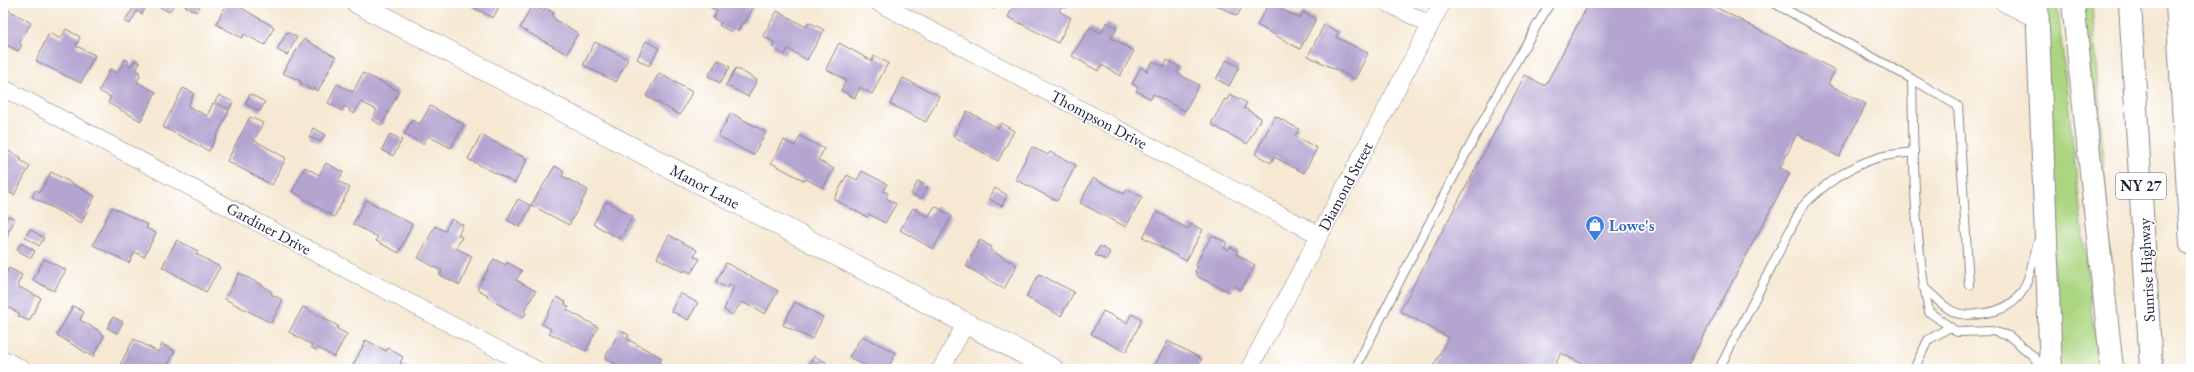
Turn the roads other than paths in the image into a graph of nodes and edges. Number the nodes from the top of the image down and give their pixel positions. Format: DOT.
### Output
graph roads {
  1 [pos="357,3"];
  2 [pos="879,3"];
  3 [pos="1388,3"];
  4 [pos="1442,3"];
  5 [pos="1550,3"];
  6 [pos="1774,3"];
  7 [pos="2004,3"];
  8 [pos="2073,3"];
  9 [pos="2130,3"];
  10 [pos="2177,3"];
  11 [pos="2037,11"];
  12 [pos="1430,25"];
  13 [pos="1912,78"];
  14 [pos="3,88"];
  15 [pos="1914,152"];
  16 [pos="2044,223"];
  17 [pos="1318,235"];
  18 [pos="2191,244"];
  19 [pos="1969,285"];
  20 [pos="1923,287"];
  21 [pos="966,323"];
  22 [pos="1950,327"];
  23 [pos="3,359"];
  24 [pos="22,369"];
  25 [pos="535,369"];
  26 [pos="942,369"];
  27 [pos="1053,369"];
  28 [pos="1248,369"];
  29 [pos="1355,369"];
  30 [pos="1719,369"];
  31 [pos="1914,369"];
  32 [pos="2043,369"];
  33 [pos="2051,369"];
  34 [pos="2112,369"];
  35 [pos="2152,369"];
  1 -- 21 [label="street, Manor Lane"];
  2 -- 17 [label="street, Thompson Drive"];
  3 -- 12 [label="street"];
  4 -- 12 [label="street, Diamond Street"];
  5 -- 29 [label="lane"];
  6 -- 13 [label="lane"];
  7 -- 11 [label="street"];
  8 -- 34 [label="main road"];
  9 -- 35 [label="main road, Sunrise Highway / NY 27"];
  10 -- 18 [label="main road, NY 27"];
  11 -- 16 [label="main road"];
  12 -- 17 [label="street, Diamond Street"];
  13 -- 15 [label="lane"];
  13 -- 19 [label="lane"];
  14 -- 25 [label="street, Gardiner Drive"];
  15 -- 20 [label="lane"];
  15 -- 30 [label="lane"];
  16 -- 20 [label="lane"];
  16 -- 33 [label="main road"];
  17 -- 28 [label="street, Diamond Street"];
  20 -- 22 [label="lane"];
  21 -- 26 [label="street"];
  21 -- 27 [label="street, Manor Lane"];
  22 -- 31 [label="lane"];
  22 -- 32 [label="lane"];
  23 -- 24 [label="street"];
}
